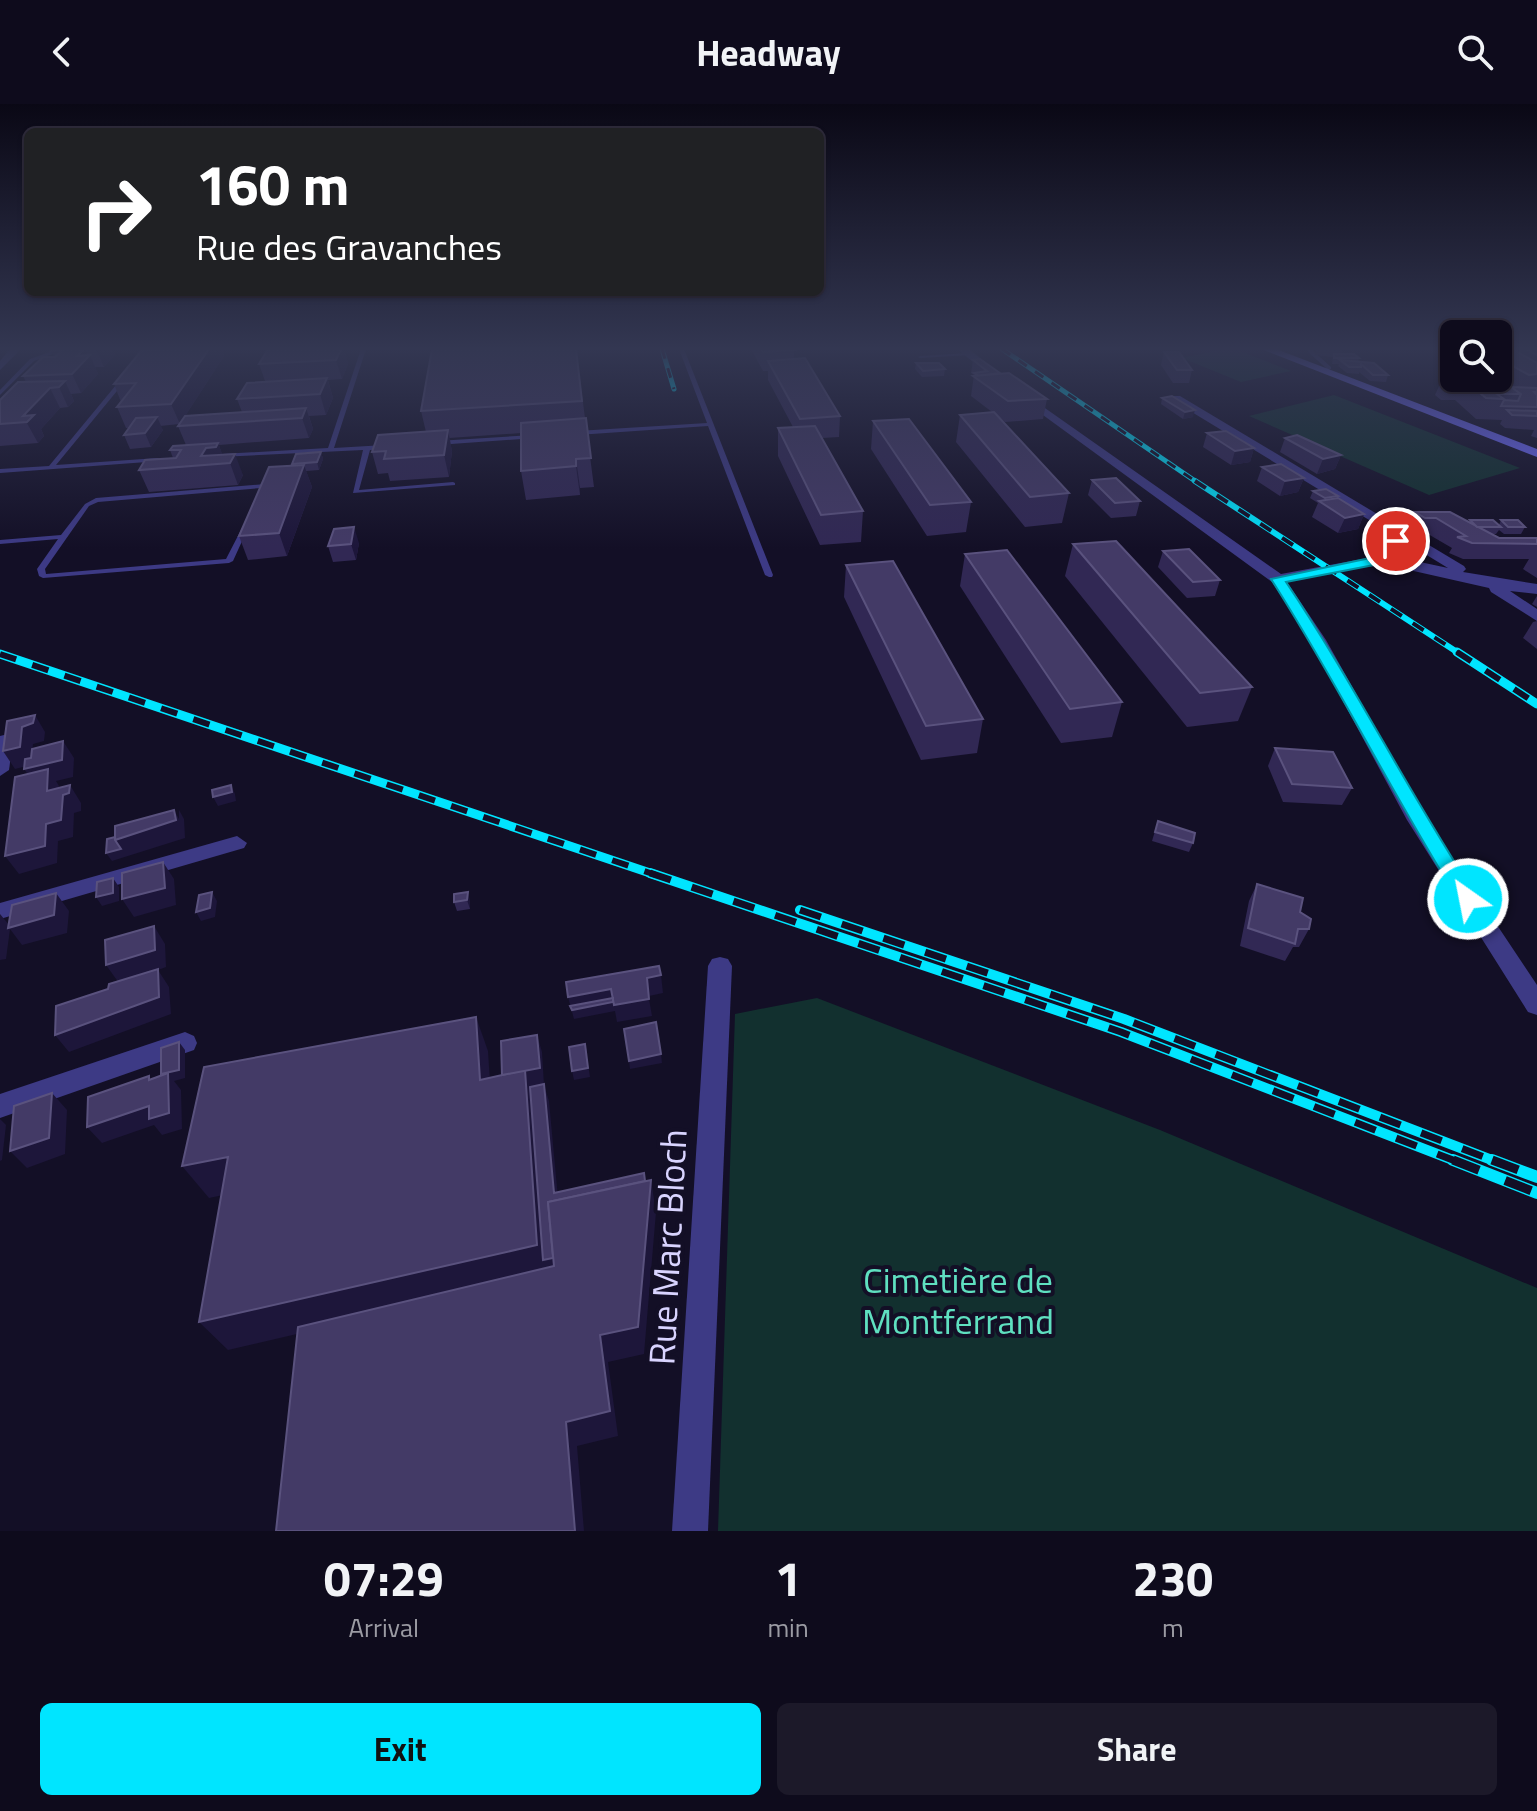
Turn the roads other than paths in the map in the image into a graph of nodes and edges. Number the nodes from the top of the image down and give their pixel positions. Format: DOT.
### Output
graph roads {
  1 [pos="93,416"];
  2 [pos="342,416"];
  3 [pos="708,416"];
  4 [pos="1051,416"];
  5 [pos="1205,416"];
  6 [pos="1439,416"];
  7 [pos="711,424"];
  8 [pos="569,434"];
  9 [pos="538,436"];
  10 [pos="428,444"];
  11 [pos="397,446"];
  12 [pos="331,448"];
  13 [pos="367,448"];
  14 [pos="1537,453"];
  15 [pos="206,457"];
  16 [pos="175,459"];
  17 [pos="50,468"];
  18 [pos="0,471"];
  19 [pos="453,484"];
  20 [pos="259,498"];
  21 [pos="247,523"];
  22 [pos="1385,524"];
  23 [pos="63,537"];
  24 [pos="0,542"];
  25 [pos="1368,562"];
  26 [pos="769,575"];
  27 [pos="1278,579"];
  28 [pos="1479,580"];
  29 [pos="1537,589"];
  30 [pos="1537,616"];
  31 [pos="4,741"];
  32 [pos="0,770"];
  33 [pos="237,843"];
  34 [pos="0,911"];
  35 [pos="720,966"];
  36 [pos="1537,1005"];
  37 [pos="185,1043"];
  38 [pos="0,1106"];
  39 [pos="690,1531"];
  1 -- 17 [label="lane"];
  2 -- 12 [label="lane"];
  3 -- 7 [label="lane"];
  4 -- 27 [label="street"];
  5 -- 22 [label="street"];
  6 -- 14 [label="main road"];
  7 -- 8 [label="lane"];
  7 -- 26 [label="lane"];
  9 -- 10 [label="lane"];
  11 -- 13 [label="lane"];
  12 -- 13 [label="lane"];
  12 -- 15 [label="lane"];
  13 -- 19 [label="lane"];
  16 -- 17 [label="lane"];
  17 -- 18 [label="lane"];
  20 -- 23 [label="lane"];
  21 -- 23 [label="lane"];
  22 -- 25 [label="street"];
  22 -- 28 [label="street"];
  23 -- 24 [label="lane"];
  25 -- 27 [label="street"];
  25 -- 28 [label="street"];
  27 -- 36 [label="street"];
  28 -- 29 [label="street"];
  28 -- 30 [label="street"];
  31 -- 32 [label="street"];
  33 -- 34 [label="street"];
  35 -- 39 [label="street, Rue Marc Bloch"];
  37 -- 38 [label="street"];
}
